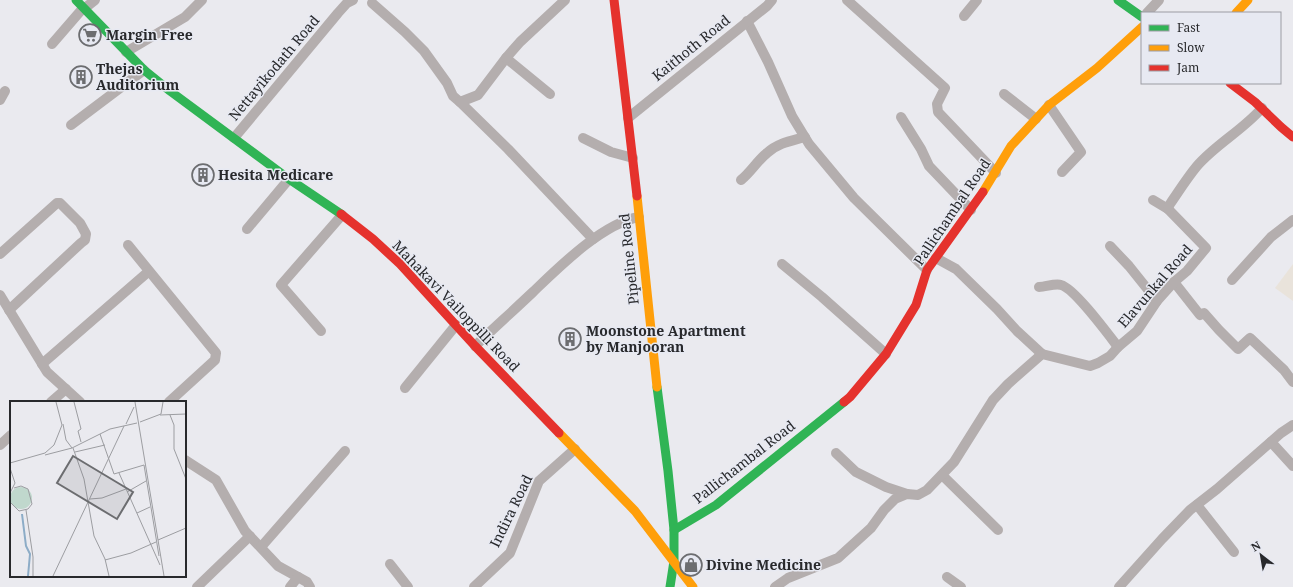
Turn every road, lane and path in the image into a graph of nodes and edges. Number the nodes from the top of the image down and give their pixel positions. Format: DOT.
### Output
graph roads {
  1 [pos="76,0"];
  2 [pos="95,0"];
  3 [pos="202,0"];
  4 [pos="353,0"];
  5 [pos="565,0"];
  6 [pos="614,0"];
  7 [pos="772,0"];
  8 [pos="847,0"];
  9 [pos="977,0"];
  10 [pos="1118,0"];
  11 [pos="1159,0"];
  12 [pos="1248,0"];
  13 [pos="372,1"];
  14 [pos="85,8"];
  15 [pos="1148,12"];
  16 [pos="1237,12"];
  17 [pos="964,16"];
  18 [pos="1141,16"];
  19 [pos="747,21"];
  20 [pos="1141,28"];
  21 [pos="52,44"];
  22 [pos="126,52"];
  23 [pos="506,58"];
  24 [pos="144,70"];
  25 [pos="1231,84"];
  26 [pos="550,94"];
  27 [pos="1004,94"];
  28 [pos="460,102"];
  29 [pos="1049,105"];
  30 [pos="1262,108"];
  31 [pos="901,117"];
  32 [pos="628,118"];
  33 [pos="1036,119"];
  34 [pos="71,125"];
  35 [pos="805,137"];
  36 [pos="1293,137"];
  37 [pos="234,138"];
  38 [pos="583,138"];
  39 [pos="633,158"];
  40 [pos="1062,172"];
  41 [pos="996,173"];
  42 [pos="289,179"];
  43 [pos="741,180"];
  44 [pos="1153,200"];
  45 [pos="1168,209"];
  46 [pos="971,210"];
  47 [pos="342,215"];
  48 [pos="639,217"];
  49 [pos="1293,220"];
  50 [pos="247,230"];
  51 [pos="592,239"];
  52 [pos="128,245"];
  53 [pos="1110,246"];
  54 [pos="0,254"];
  55 [pos="936,258"];
  56 [pos="782,264"];
  57 [pos="927,270"];
  58 [pos="148,272"];
  59 [pos="1232,280"];
  60 [pos="1174,282"];
  61 [pos="1039,287"];
  62 [pos="0,296"];
  63 [pos="1157,301"];
  64 [pos="9,310"];
  65 [pos="456,325"];
  66 [pos="321,331"];
  67 [pos="475,346"];
  68 [pos="1118,347"];
  69 [pos="886,354"];
  70 [pos="1042,354"];
  71 [pos="42,364"];
  72 [pos="1293,382"];
  73 [pos="405,388"];
  74 [pos="66,389"];
  75 [pos="52,401"];
  76 [pos="79,401"];
  77 [pos="170,401"];
  78 [pos="1293,425"];
  79 [pos="10,436"];
  80 [pos="1271,442"];
  81 [pos="0,445"];
  82 [pos="575,449"];
  83 [pos="345,451"];
  84 [pos="836,453"];
  85 [pos="186,461"];
  86 [pos="1293,466"];
  87 [pos="942,475"];
  88 [pos="907,494"];
  89 [pos="1197,505"];
  90 [pos="674,530"];
  91 [pos="998,530"];
  92 [pos="250,536"];
  93 [pos="261,547"];
  94 [pos="1234,552"];
  95 [pos="674,561"];
  96 [pos="390,564"];
  97 [pos="298,577"];
  98 [pos="947,577"];
  99 [pos="669,586"];
  100 [pos="197,587"];
  101 [pos="290,587"];
  102 [pos="310,587"];
  103 [pos="408,587"];
  104 [pos="474,587"];
  105 [pos="693,587"];
  106 [pos="775,587"];
  107 [pos="962,587"];
  108 [pos="1119,587"];
  1 -- 14 [label="street, Mahakavi Vailoppilli Road"];
  2 -- 14 [label="street"];
  3 -- 22 [label="street"];
  4 -- 37 [label="street, Nettayikodath Road"];
  5 -- 23 [label="street"];
  6 -- 32 [label="street, Pipeline Road"];
  7 -- 19 [label="street, Kaithoth Road"];
  8 -- 41 [label="street"];
  9 -- 17 [label="street"];
  10 -- 18 [label="street"];
  11 -- 15 [label="street"];
  12 -- 16 [label="street"];
  13 -- 28 [label="street"];
  14 -- 21 [label="street"];
  14 -- 22 [label="street, Mahakavi Vailoppilli Road"];
  19 -- 32 [label="street, Kaithoth Road"];
  19 -- 35 [label="street"];
  20 -- 29 [label="street, Pallichambal Road"];
  22 -- 24 [label="street, Mahakavi Vailoppilli Road"];
  23 -- 26 [label="street"];
  23 -- 28 [label="street"];
  24 -- 34 [label="street"];
  24 -- 37 [label="street, Mahakavi Vailoppilli Road"];
  25 -- 30 [label="street"];
  27 -- 33 [label="street"];
  28 -- 51 [label="street"];
  29 -- 33 [label="street, Pallichambal Road"];
  29 -- 40 [label="street"];
  30 -- 36 [label="street"];
  30 -- 45 [label="street"];
  31 -- 46 [label="street"];
  32 -- 39 [label="street, Pipeline Road"];
  33 -- 41 [label="street, Pallichambal Road"];
  35 -- 43 [label="street"];
  35 -- 57 [label="street"];
  37 -- 42 [label="street, Mahakavi Vailoppilli Road"];
  38 -- 39 [label="street"];
  39 -- 48 [label="street, Pipeline Road"];
  41 -- 46 [label="street, Pallichambal Road"];
  42 -- 47 [label="street, Mahakavi Vailoppilli Road"];
  42 -- 50 [label="street"];
  44 -- 45 [label="street"];
  45 -- 60 [label="street, Elavunkal Road"];
  46 -- 55 [label="street, Pallichambal Road"];
  47 -- 65 [label="street, Mahakavi Vailoppilli Road"];
  47 -- 66 [label="street"];
  48 -- 51 [label="street"];
  48 -- 90 [label="street, Pipeline Road"];
  49 -- 59 [label="street"];
  51 -- 67 [label="street"];
  52 -- 58 [label="street"];
  53 -- 63 [label="street"];
  54 -- 64 [label="street"];
  55 -- 57 [label="street, Pallichambal Road"];
  55 -- 70 [label="street"];
  56 -- 69 [label="street"];
  57 -- 69 [label="street, Pallichambal Road"];
  58 -- 71 [label="street"];
  58 -- 77 [label="street"];
  60 -- 63 [label="street, Elavunkal Road"];
  60 -- 72 [label="street"];
  61 -- 68 [label="street"];
  62 -- 64 [label="street"];
  63 -- 68 [label="street, Elavunkal Road"];
  64 -- 71 [label="street"];
  65 -- 67 [label="street, Mahakavi Vailoppilli Road"];
  65 -- 73 [label="street"];
  67 -- 82 [label="street, Mahakavi Vailoppilli Road"];
  68 -- 70 [label="street, Elavunkal Road"];
  69 -- 90 [label="street, Pallichambal Road"];
  70 -- 87 [label="street"];
  71 -- 74 [label="street"];
  74 -- 75 [label="street"];
  74 -- 76 [label="street"];
  78 -- 80 [label="street"];
  79 -- 81 [label="street"];
  80 -- 86 [label="street"];
  80 -- 89 [label="street"];
  82 -- 95 [label="street, Mahakavi Vailoppilli Road"];
  82 -- 104 [label="street, Indira Road"];
  83 -- 93 [label="street"];
  84 -- 88 [label="street"];
  85 -- 92 [label="street"];
  87 -- 88 [label="street"];
  87 -- 91 [label="street"];
  88 -- 106 [label="street"];
  89 -- 94 [label="street"];
  89 -- 108 [label="street"];
  90 -- 95 [label="street, Pipeline Road"];
  92 -- 93 [label="street"];
  92 -- 100 [label="street"];
  93 -- 97 [label="street"];
  95 -- 99 [label="street, Pipeline Road"];
  95 -- 105 [label="street, Mahakavi Vailoppilli Road"];
  96 -- 103 [label="street"];
  97 -- 101 [label="street"];
  97 -- 102 [label="street"];
  98 -- 107 [label="street"];
}
